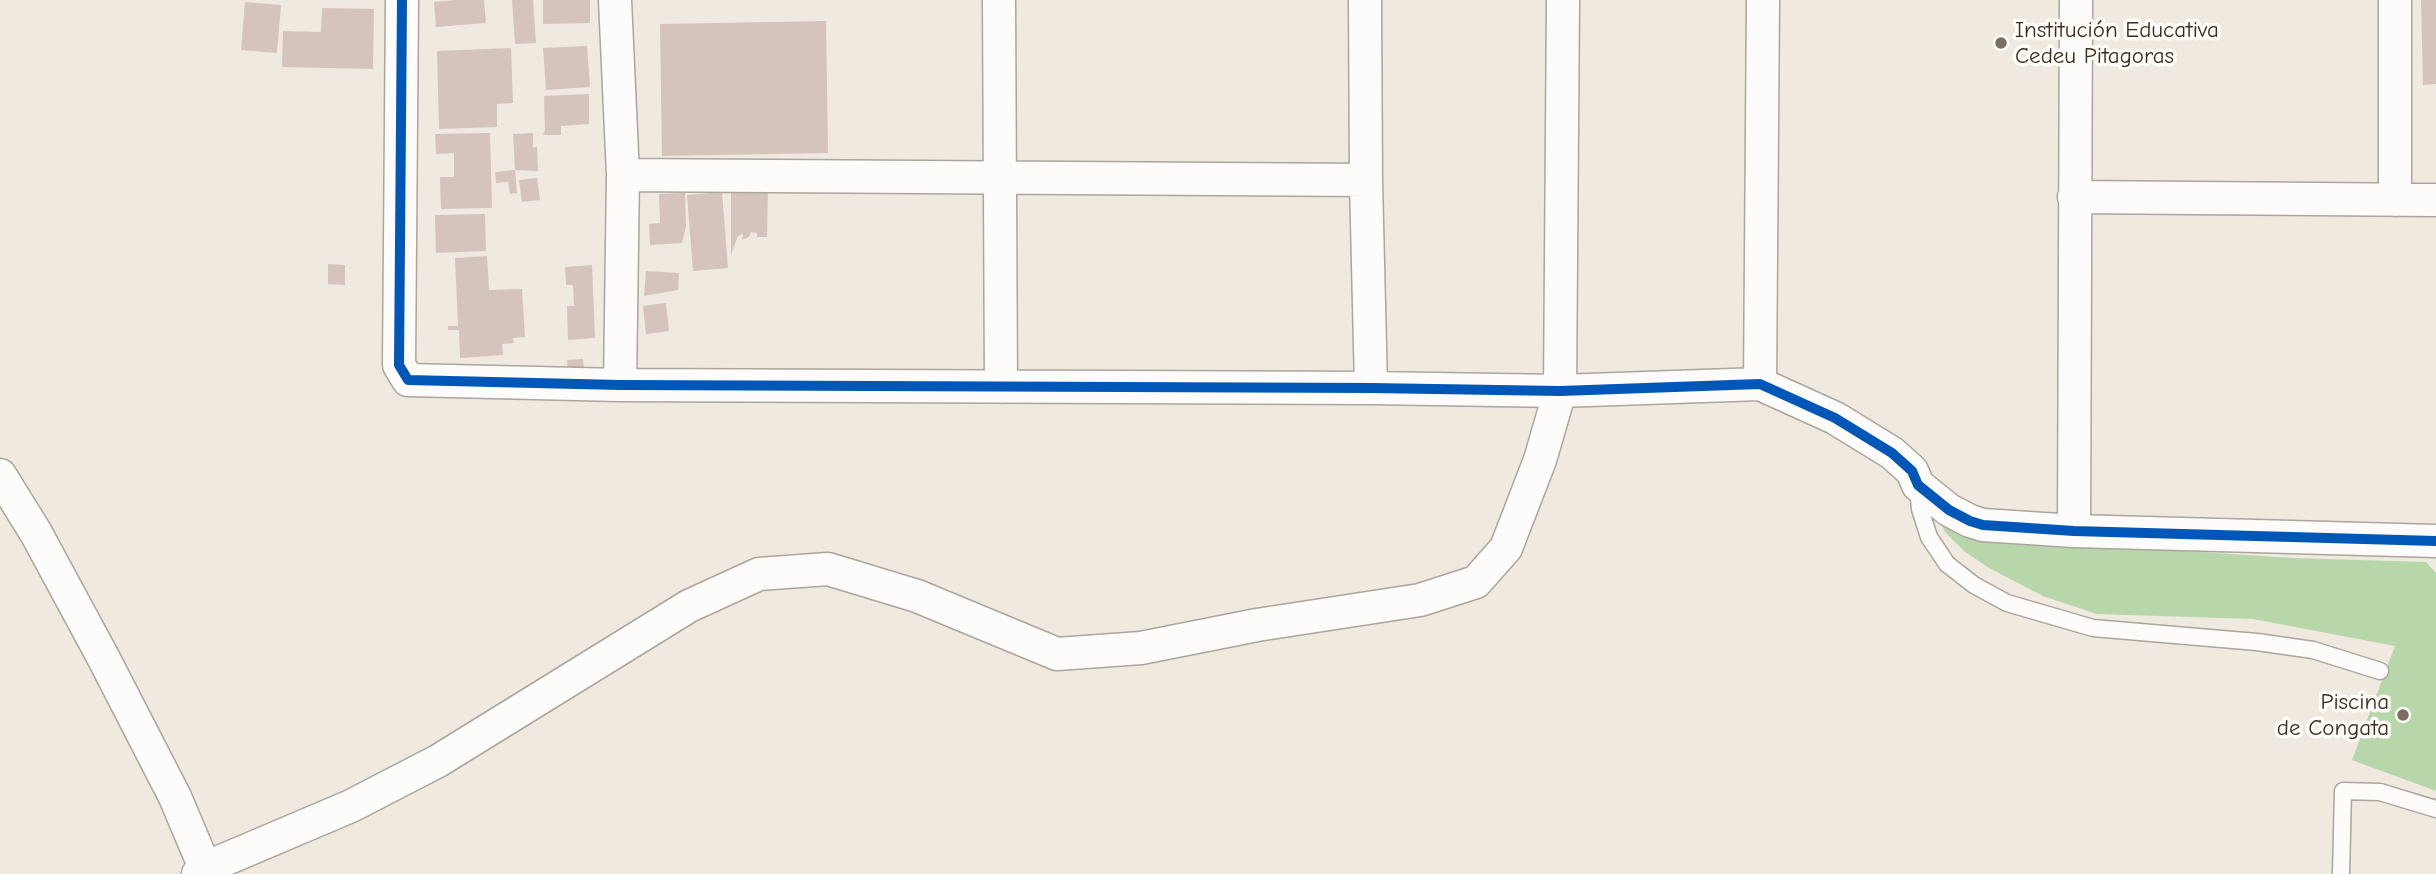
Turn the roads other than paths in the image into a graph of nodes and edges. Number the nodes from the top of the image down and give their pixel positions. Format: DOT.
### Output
graph roads {
  1 [pos="402,0"];
  2 [pos="615,0"];
  3 [pos="999,0"];
  4 [pos="1365,0"];
  5 [pos="1563,0"];
  6 [pos="1763,0"];
  7 [pos="2076,0"];
  8 [pos="2395,0"];
  9 [pos="623,175"];
  10 [pos="999,176"];
  11 [pos="1366,180"];
  12 [pos="2074,197"];
  13 [pos="2395,200"];
  14 [pos="2436,200"];
  15 [pos="1760,384"];
  16 [pos="620,385"];
  17 [pos="1000,387"];
  18 [pos="1371,388"];
  19 [pos="1560,391"];
  20 [pos="0,475"];
  21 [pos="1918,485"];
  22 [pos="2074,531"];
  23 [pos="2436,541"];
  24 [pos="2380,671"];
  25 [pos="2436,809"];
  26 [pos="201,871"];
  27 [pos="2340,874"];
  1 -- 16 [label="street"];
  2 -- 9 [label="street"];
  3 -- 10 [label="street"];
  4 -- 11 [label="street"];
  5 -- 19 [label="street"];
  6 -- 15 [label="street"];
  7 -- 12 [label="street"];
  8 -- 13 [label="street"];
  9 -- 10 [label="street"];
  9 -- 16 [label="street"];
  10 -- 11 [label="street"];
  10 -- 17 [label="street"];
  11 -- 18 [label="street"];
  12 -- 13 [label="street"];
  12 -- 22 [label="street"];
  13 -- 14 [label="street"];
  15 -- 19 [label="street"];
  15 -- 21 [label="street"];
  16 -- 17 [label="street"];
  17 -- 18 [label="street"];
  18 -- 19 [label="street"];
  19 -- 26 [label="street"];
  20 -- 26 [label="street"];
  21 -- 22 [label="street"];
  21 -- 24 [label="lane"];
  22 -- 23 [label="street"];
  25 -- 27 [label="lane"];
}
